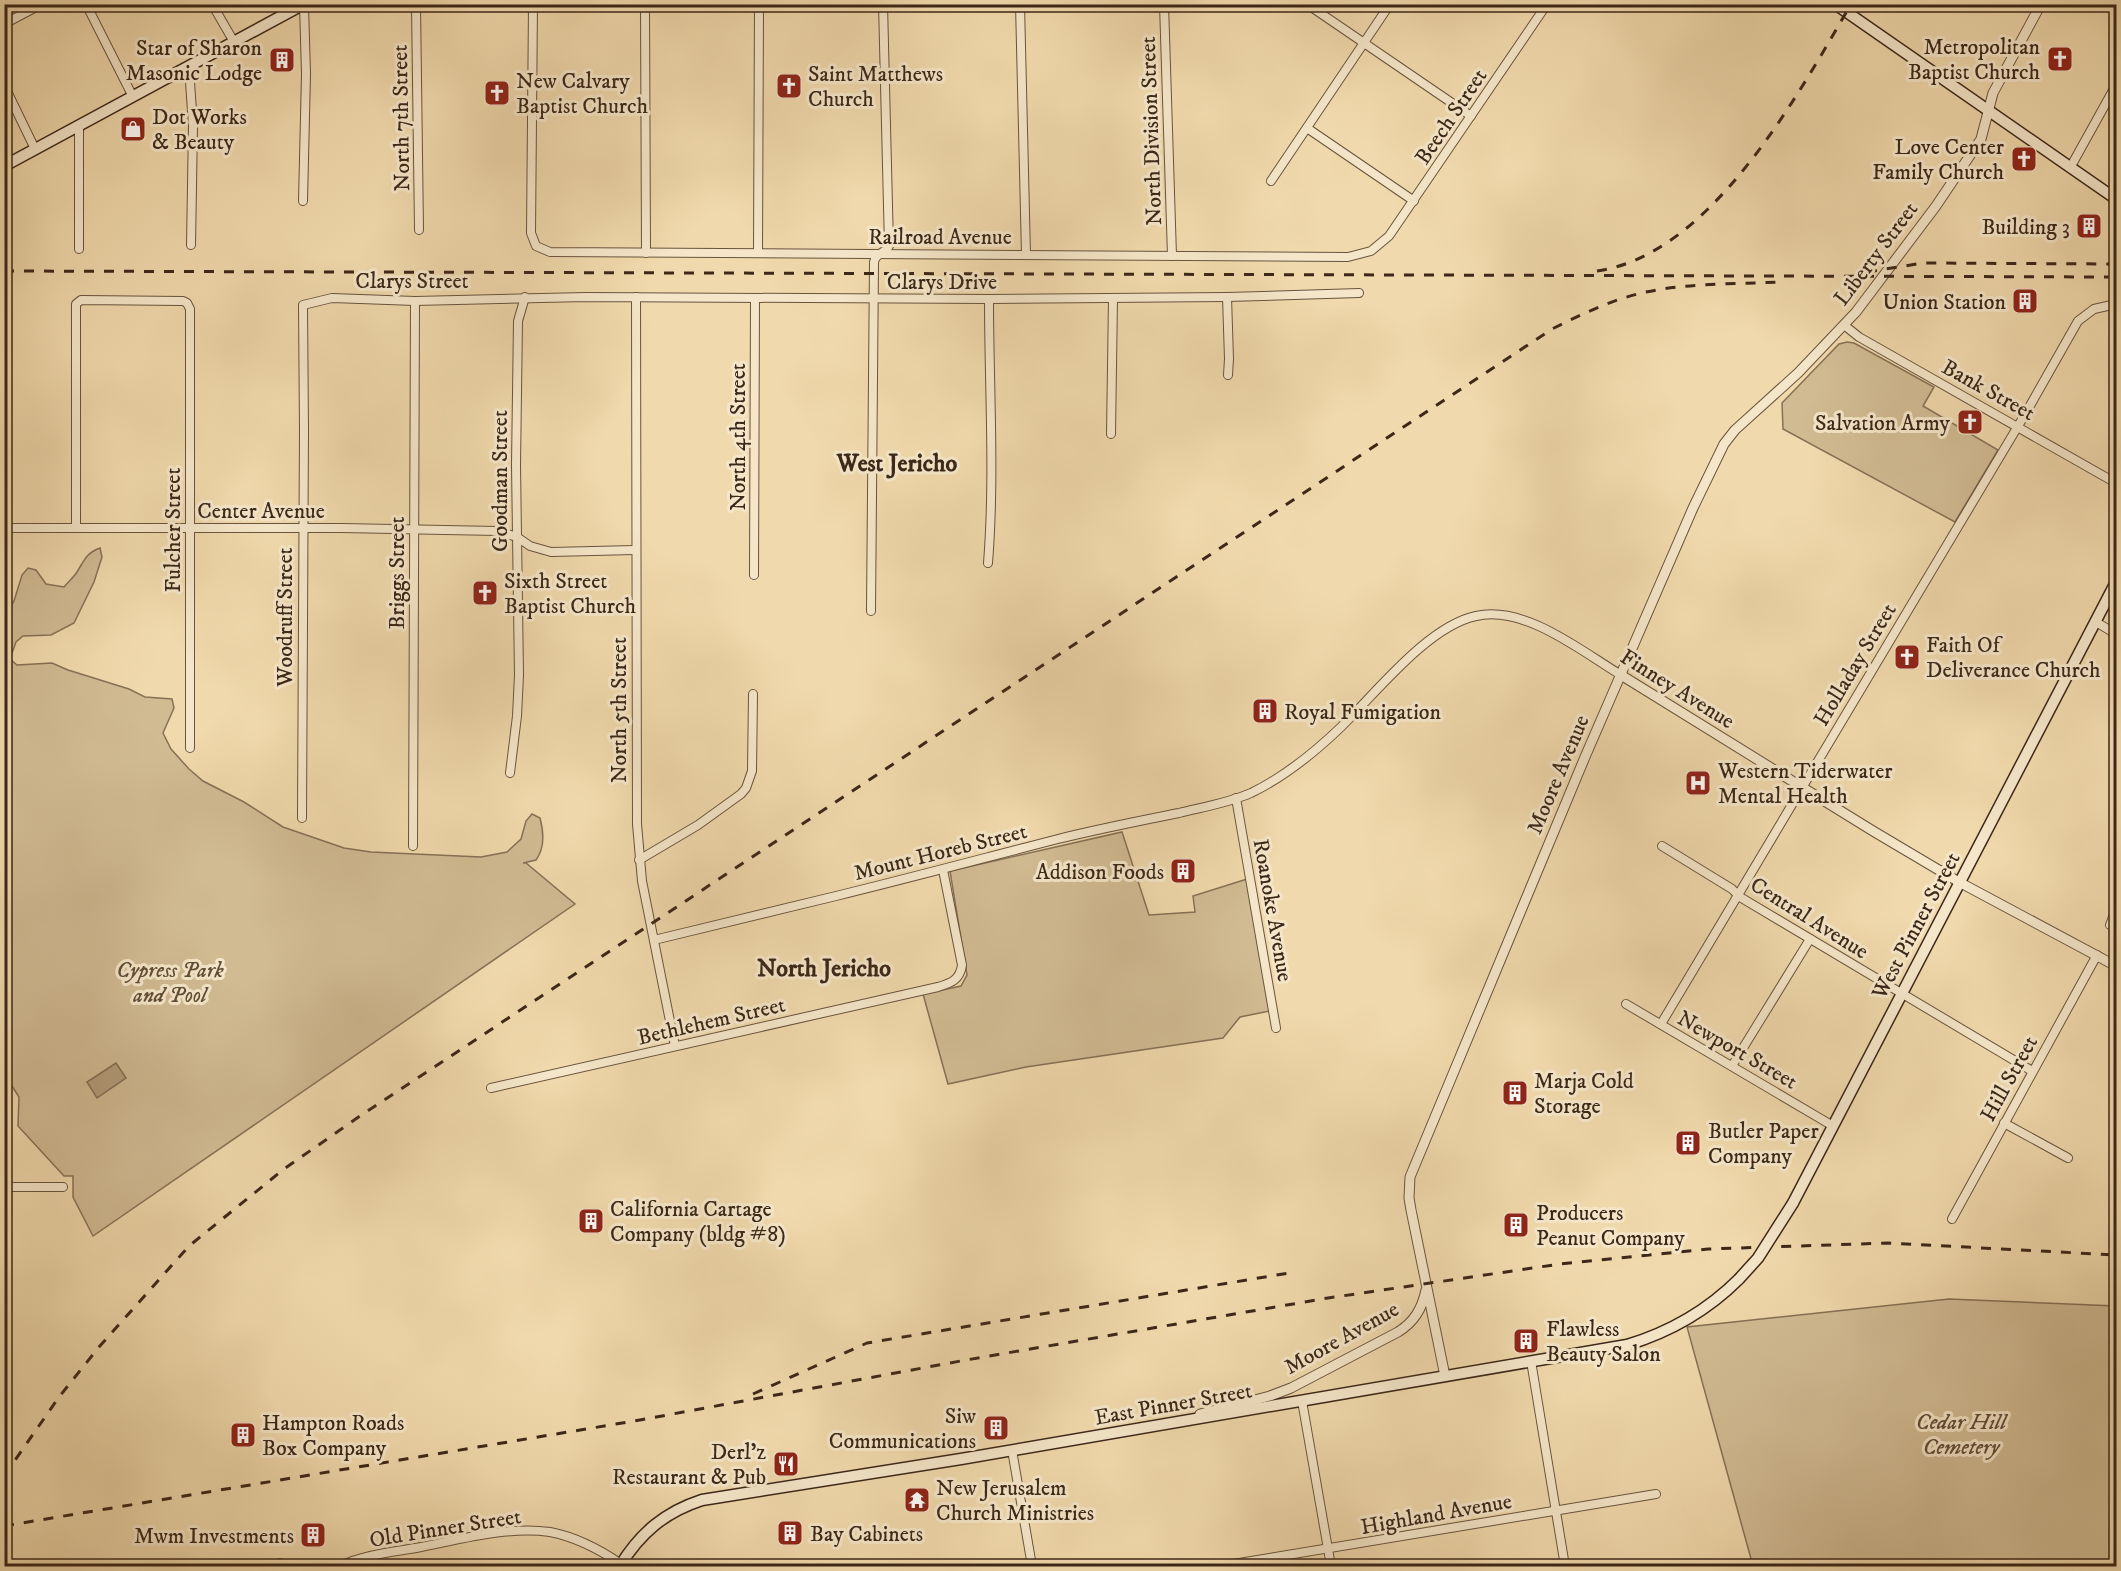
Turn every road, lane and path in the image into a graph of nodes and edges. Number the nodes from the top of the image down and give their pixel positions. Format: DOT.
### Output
graph roads {
  1 [pos="42,4"];
  2 [pos="86,4"];
  3 [pos="212,4"];
  4 [pos="416,4"];
  5 [pos="533,4"];
  6 [pos="645,4"];
  7 [pos="759,4"];
  8 [pos="883,4"];
  9 [pos="1020,4"];
  10 [pos="1164,4"];
  11 [pos="1307,4"];
  12 [pos="1390,4"];
  13 [pos="1546,4"];
  14 [pos="1834,4"];
  15 [pos="2041,4"];
  16 [pos="304,5"];
  17 [pos="4,24"];
  18 [pos="234,42"];
  19 [pos="1364,44"];
  20 [pos="189,67"];
  21 [pos="4,85"];
  22 [pos="2116,85"];
  23 [pos="133,97"];
  24 [pos="1988,110"];
  25 [pos="1471,116"];
  26 [pos="79,125"];
  27 [pos="1307,128"];
  28 [pos="35,149"];
  29 [pos="4,166"];
  30 [pos="2070,168"];
  31 [pos="1271,181"];
  32 [pos="2116,199"];
  33 [pos="303,201"];
  34 [pos="1414,201"];
  35 [pos="419,230"];
  36 [pos="191,244"];
  37 [pos="1380,245"];
  38 [pos="79,249"];
  39 [pos="645,253"];
  40 [pos="758,253"];
  41 [pos="878,254"];
  42 [pos="1026,255"];
  43 [pos="1172,256"];
  44 [pos="1359,293"];
  45 [pos="525,297"];
  46 [pos="636,297"];
  47 [pos="1227,297"];
  48 [pos="755,298"];
  49 [pos="874,299"];
  50 [pos="989,299"];
  51 [pos="1113,299"];
  52 [pos="415,301"];
  53 [pos="2116,304"];
  54 [pos="302,307"];
  55 [pos="1844,326"];
  56 [pos="1228,375"];
  57 [pos="2018,426"];
  58 [pos="1111,434"];
  59 [pos="2116,483"];
  60 [pos="188,527"];
  61 [pos="4,528"];
  62 [pos="76,528"];
  63 [pos="303,528"];
  64 [pos="414,529"];
  65 [pos="517,537"];
  66 [pos="635,550"];
  67 [pos="988,562"];
  68 [pos="754,575"];
  69 [pos="2116,582"];
  70 [pos="871,611"];
  71 [pos="2096,622"];
  72 [pos="2116,634"];
  73 [pos="1621,675"];
  74 [pos="753,694"];
  75 [pos="190,748"];
  76 [pos="510,773"];
  77 [pos="1802,787"];
  78 [pos="1236,798"];
  79 [pos="302,818"];
  80 [pos="413,846"];
  81 [pos="1662,846"];
  82 [pos="639,860"];
  83 [pos="943,870"];
  84 [pos="1959,882"];
  85 [pos="1737,895"];
  86 [pos="2116,909"];
  87 [pos="2110,925"];
  88 [pos="1810,939"];
  89 [pos="654,940"];
  90 [pos="2097,956"];
  91 [pos="2116,966"];
  92 [pos="1900,994"];
  93 [pos="1626,1004"];
  94 [pos="1661,1024"];
  95 [pos="1276,1028"];
  96 [pos="675,1046"];
  97 [pos="1732,1066"];
  98 [pos="2032,1071"];
  99 [pos="491,1088"];
  100 [pos="2004,1123"];
  101 [pos="1833,1126"];
  102 [pos="2068,1158"];
  103 [pos="4,1187"];
  104 [pos="63,1187"];
  105 [pos="1952,1219"];
  106 [pos="1739,1279"];
  107 [pos="1427,1284"];
  108 [pos="1531,1361"];
  109 [pos="1445,1376"];
  110 [pos="1302,1401"];
  111 [pos="1147,1427"];
  112 [pos="1012,1450"];
  113 [pos="1656,1494"];
  114 [pos="1555,1511"];
  115 [pos="1328,1549"];
  116 [pos="620,1565"];
  117 [pos="340,1566"];
  118 [pos="1032,1566"];
  119 [pos="1221,1566"];
  120 [pos="1330,1566"];
  121 [pos="1564,1566"];
  1 -- 17 [label="street"];
  2 -- 23 [label="street"];
  3 -- 18 [label="street"];
  4 -- 35 [label="street, North 7th Street"];
  5 -- 39 [label="street, Railroad Avenue"];
  6 -- 39 [label="street"];
  7 -- 40 [label="street"];
  8 -- 41 [label="street"];
  9 -- 42 [label="street"];
  10 -- 43 [label="street, North Division Street"];
  11 -- 19 [label="street"];
  12 -- 19 [label="street"];
  13 -- 25 [label="street, Beech Street"];
  14 -- 24 [label="main road"];
  15 -- 24 [label="street, Liberty Street"];
  16 -- 18 [label="main road"];
  16 -- 33 [label="street"];
  18 -- 20 [label="main road"];
  19 -- 25 [label="street"];
  19 -- 27 [label="street"];
  20 -- 23 [label="main road"];
  20 -- 36 [label="street"];
  21 -- 28 [label="street"];
  22 -- 30 [label="street"];
  23 -- 26 [label="main road"];
  24 -- 30 [label="main road"];
  24 -- 55 [label="street, Liberty Street"];
  25 -- 34 [label="street, Beech Street"];
  26 -- 28 [label="main road"];
  26 -- 38 [label="street"];
  27 -- 31 [label="street"];
  27 -- 34 [label="street"];
  28 -- 29 [label="main road"];
  30 -- 32 [label="main road"];
  34 -- 37 [label="street, Beech Street"];
  37 -- 43 [label="street, Railroad Avenue"];
  39 -- 40 [label="street, Railroad Avenue"];
  40 -- 41 [label="street, Railroad Avenue"];
  41 -- 42 [label="street, Railroad Avenue"];
  41 -- 49 [label="street"];
  42 -- 43 [label="street, Railroad Avenue"];
  44 -- 47 [label="street, Clarys Drive"];
  45 -- 46 [label="street, Clarys Drive"];
  45 -- 52 [label="street, Clarys Street"];
  45 -- 65 [label="street, Goodman Street"];
  46 -- 48 [label="street, Clarys Drive"];
  46 -- 66 [label="street, North 5th Street"];
  47 -- 51 [label="street, Clarys Drive"];
  47 -- 56 [label="street"];
  48 -- 49 [label="street, Clarys Drive"];
  48 -- 68 [label="street, North 4th Street"];
  49 -- 50 [label="street, Clarys Drive"];
  49 -- 70 [label="street"];
  50 -- 51 [label="street, Clarys Drive"];
  50 -- 67 [label="street"];
  51 -- 58 [label="street"];
  52 -- 54 [label="street, Clarys Street"];
  52 -- 64 [label="street, Briggs Street"];
  53 -- 57 [label="street, Holladay Street"];
  54 -- 63 [label="street, Woodruff Street"];
  55 -- 57 [label="street, Bank Street"];
  55 -- 73 [label="street, Moore Avenue"];
  57 -- 59 [label="street, Bank Street"];
  57 -- 77 [label="street, Holladay Street"];
  60 -- 62 [label="street, Center Avenue"];
  60 -- 62 [label="street, Fulcher Street"];
  60 -- 63 [label="street, Center Avenue"];
  60 -- 75 [label="street, Fulcher Street"];
  61 -- 62 [label="street, Center Avenue"];
  63 -- 64 [label="street, Center Avenue"];
  63 -- 79 [label="street, Woodruff Street"];
  64 -- 65 [label="street, Center Avenue"];
  64 -- 80 [label="street, Briggs Street"];
  65 -- 66 [label="street, Center Avenue"];
  65 -- 76 [label="street, Goodman Street"];
  66 -- 82 [label="street, North 5th Street"];
  69 -- 71 [label="main road, West Pinner Street"];
  71 -- 72 [label="street"];
  71 -- 84 [label="main road, West Pinner Street"];
  73 -- 77 [label="street, Finney Avenue"];
  73 -- 78 [label="street, Finney Avenue"];
  73 -- 107 [label="street, Moore Avenue"];
  74 -- 82 [label="street"];
  77 -- 84 [label="street, Finney Avenue"];
  77 -- 85 [label="street, Holladay Street"];
  78 -- 83 [label="street, Mount Horeb Street"];
  78 -- 95 [label="street, Roanoke Avenue"];
  81 -- 85 [label="street, Central Avenue"];
  82 -- 89 [label="street, North 5th Street"];
  83 -- 89 [label="street, Mount Horeb Street"];
  83 -- 96 [label="street, Bethlehem Street"];
  84 -- 90 [label="street, Finney Avenue"];
  84 -- 92 [label="main road, West Pinner Street"];
  85 -- 88 [label="street, Central Avenue"];
  85 -- 94 [label="street, Holladay Street"];
  86 -- 87 [label="street"];
  88 -- 92 [label="street, Central Avenue"];
  88 -- 97 [label="street"];
  89 -- 96 [label="street, North 5th Street"];
  90 -- 91 [label="street, Finney Avenue"];
  90 -- 98 [label="street, Hill Street"];
  92 -- 98 [label="street, Central Avenue"];
  92 -- 101 [label="main road, West Pinner Street"];
  93 -- 94 [label="street, Newport Street"];
  94 -- 97 [label="street, Newport Street"];
  96 -- 99 [label="street, Bethlehem Street"];
  97 -- 101 [label="street, Newport Street"];
  98 -- 100 [label="street, Hill Street"];
  100 -- 102 [label="street"];
  100 -- 105 [label="street, Hill Street"];
  101 -- 106 [label="main road, West Pinner Street, bridge"];
  103 -- 104 [label="street"];
  106 -- 108 [label="main road, East Pinner Street"];
  107 -- 109 [label="street, Moore Avenue"];
  107 -- 111 [label="street, Moore Avenue"];
  108 -- 109 [label="main road, East Pinner Street"];
  108 -- 114 [label="street"];
  109 -- 110 [label="main road, East Pinner Street"];
  110 -- 111 [label="main road, East Pinner Street"];
  110 -- 115 [label="street"];
  111 -- 112 [label="main road, East Pinner Street"];
  112 -- 116 [label="main road, East Pinner Street"];
  112 -- 118 [label="street"];
  113 -- 114 [label="street, Highland Avenue"];
  114 -- 115 [label="street, Highland Avenue"];
  114 -- 121 [label="street"];
  115 -- 119 [label="street, Highland Avenue"];
  115 -- 120 [label="street"];
  116 -- 117 [label="street, Old Pinner Street"];
}
